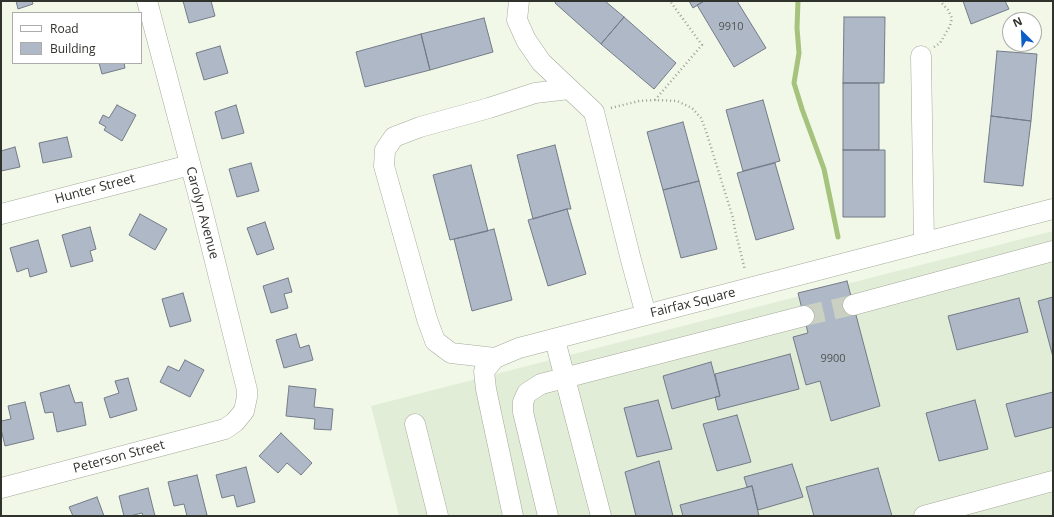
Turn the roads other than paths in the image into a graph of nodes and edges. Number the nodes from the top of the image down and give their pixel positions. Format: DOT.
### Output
graph roads {
  1 [pos="147,1"];
  2 [pos="519,1"];
  3 [pos="921,56"];
  4 [pos="569,89"];
  5 [pos="190,165"];
  6 [pos="1053,209"];
  7 [pos="1,214"];
  8 [pos="924,243"];
  9 [pos="1053,252"];
  10 [pos="853,305"];
  11 [pos="646,315"];
  12 [pos="804,316"];
  13 [pos="555,340"];
  14 [pos="495,358"];
  15 [pos="565,378"];
  16 [pos="235,422"];
  17 [pos="414,424"];
  18 [pos="1053,481"];
  19 [pos="1,488"];
  20 [pos="931,515"];
  21 [pos="438,516"];
  22 [pos="513,516"];
  23 [pos="548,516"];
  24 [pos="601,516"];
  1 -- 5 [label="street, Carolyn Avenue"];
  2 -- 4 [label="street"];
  3 -- 8 [label="street"];
  4 -- 11 [label="street"];
  4 -- 14 [label="street"];
  5 -- 7 [label="street, Hunter Street"];
  5 -- 16 [label="street, Carolyn Avenue"];
  6 -- 8 [label="street, Fairfax Square"];
  8 -- 11 [label="street, Fairfax Square"];
  9 -- 10 [label="street"];
  11 -- 13 [label="street, Fairfax Square"];
  12 -- 15 [label="street"];
  13 -- 14 [label="street, Fairfax Square"];
  13 -- 15 [label="street"];
  14 -- 22 [label="street"];
  15 -- 23 [label="street"];
  15 -- 24 [label="street"];
  16 -- 19 [label="street, Peterson Street"];
  17 -- 21 [label="street"];
  18 -- 20 [label="street"];
}
